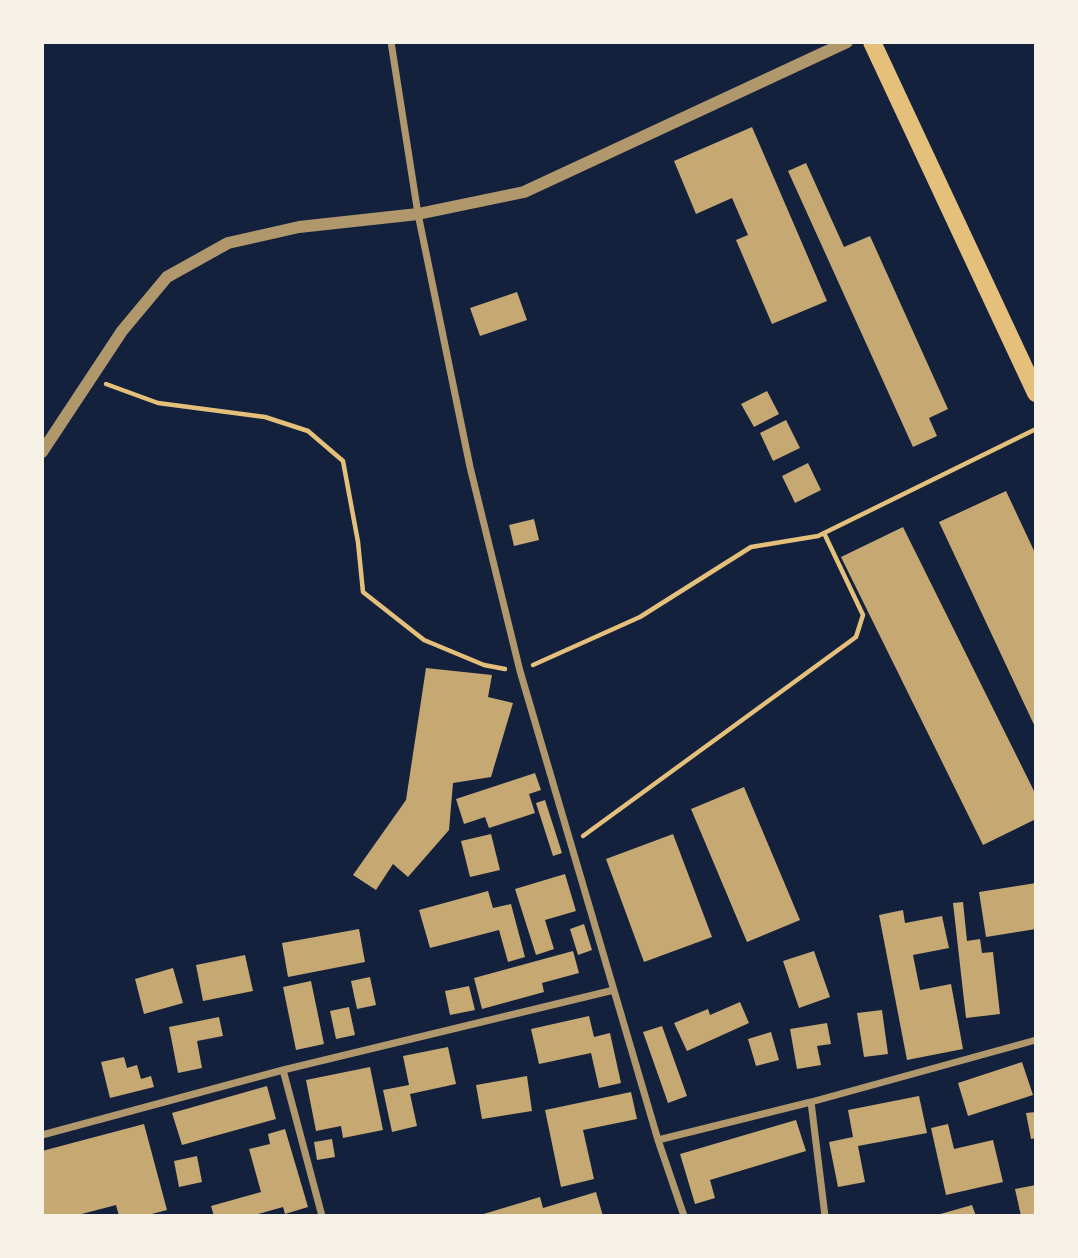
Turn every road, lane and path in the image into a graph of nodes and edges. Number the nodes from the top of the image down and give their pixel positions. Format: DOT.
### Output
graph roads {
  1 [pos="391,42"];
  2 [pos="847,42"];
  3 [pos="872,42"];
  4 [pos="418,214"];
  5 [pos="92,378"];
  6 [pos="1036,393"];
  7 [pos="1036,429"];
  8 [pos="42,452"];
  9 [pos="824,533"];
  10 [pos="520,671"];
  11 [pos="571,844"];
  12 [pos="614,990"];
  13 [pos="1036,1040"];
  14 [pos="282,1070"];
  15 [pos="811,1102"];
  16 [pos="42,1135"];
  17 [pos="658,1140"];
  18 [pos="322,1216"];
  19 [pos="684,1216"];
  20 [pos="825,1216"];
  1 -- 4 [label="street"];
  2 -- 4 [label="street"];
  3 -- 6 [label="highway"];
  4 -- 5 [label="street"];
  4 -- 10 [label="street"];
  5 -- 8 [label="street"];
  5 -- 10 [label="path"];
  7 -- 9 [label="path"];
  9 -- 10 [label="path"];
  9 -- 11 [label="path"];
  10 -- 11 [label="street"];
  11 -- 12 [label="street"];
  12 -- 14 [label="street"];
  12 -- 17 [label="street"];
  13 -- 15 [label="street"];
  14 -- 16 [label="street"];
  14 -- 18 [label="street"];
  15 -- 17 [label="street"];
  15 -- 20 [label="street"];
  17 -- 19 [label="street"];
}
